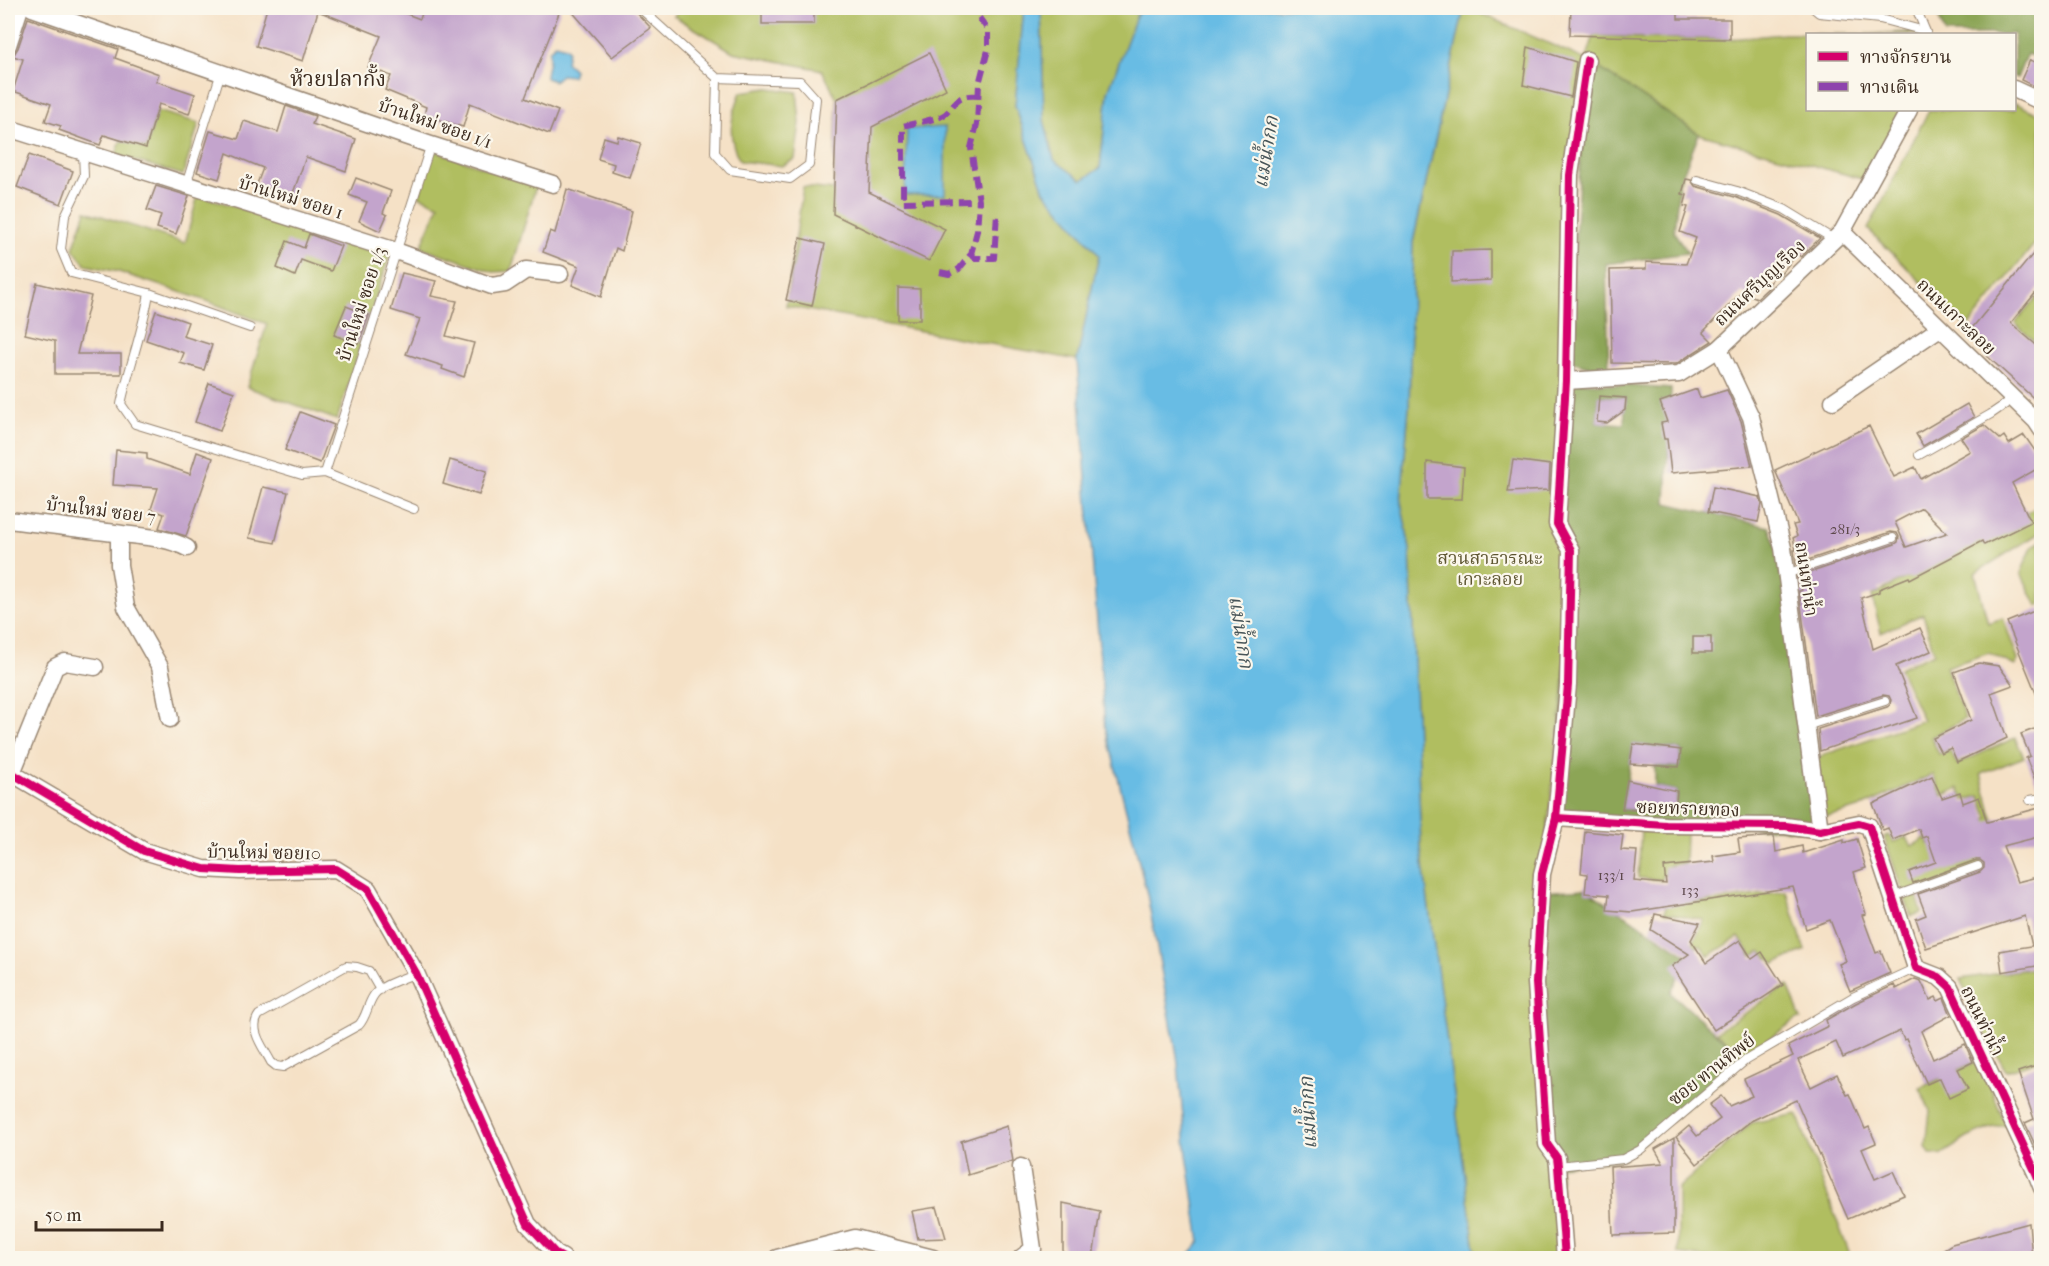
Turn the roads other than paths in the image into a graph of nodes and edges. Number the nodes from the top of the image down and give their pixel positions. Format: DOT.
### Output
graph roads {
  1 [pos="20,8"];
  2 [pos="32,8"];
  3 [pos="640,8"];
  4 [pos="1813,8"];
  5 [pos="1878,8"];
  6 [pos="1916,8"];
  7 [pos="1880,19"];
  8 [pos="1926,33"];
  9 [pos="8,45"];
  10 [pos="1587,60"];
  11 [pos="221,72"];
  12 [pos="717,78"];
  13 [pos="2016,90"];
  14 [pos="2042,102"];
  15 [pos="1908,111"];
  16 [pos="8,128"];
  17 [pos="431,144"];
  18 [pos="83,152"];
  19 [pos="1697,180"];
  20 [pos="553,184"];
  21 [pos="186,185"];
  22 [pos="1838,236"];
  23 [pos="396,251"];
  24 [pos="560,274"];
  25 [pos="149,293"];
  26 [pos="250,328"];
  27 [pos="1940,328"];
  28 [pos="1719,349"];
  29 [pos="1566,381"];
  30 [pos="2013,399"];
  31 [pos="1833,401"];
  32 [pos="2042,430"];
  33 [pos="1918,455"];
  34 [pos="325,473"];
  35 [pos="414,509"];
  36 [pos="8,520"];
  37 [pos="119,534"];
  38 [pos="1893,538"];
  39 [pos="188,548"];
  40 [pos="1786,574"];
  41 [pos="95,668"];
  42 [pos="1885,700"];
  43 [pos="170,719"];
  44 [pos="1806,726"];
  45 [pos="10,772"];
  46 [pos="2042,798"];
  47 [pos="2030,800"];
  48 [pos="1556,818"];
  49 [pos="1820,831"];
  50 [pos="1977,866"];
  51 [pos="1892,897"];
  52 [pos="1916,968"];
  53 [pos="416,973"];
  54 [pos="380,990"];
  55 [pos="1558,1166"];
  56 [pos="1021,1167"];
  57 [pos="2040,1177"];
  58 [pos="563,1258"];
  59 [pos="777,1258"];
  60 [pos="933,1258"];
  61 [pos="1021,1258"];
  62 [pos="1565,1258"];
  1 -- 9 [label="street"];
  2 -- 11 [label="street, บ้านใหม่ ซอย 1/1"];
  3 -- 12 [label="lane"];
  4 -- 7 [label="lane"];
  5 -- 7 [label="lane"];
  6 -- 8 [label="lane"];
  7 -- 8 [label="lane"];
  10 -- 29 [label="street"];
  11 -- 17 [label="street, บ้านใหม่ ซอย 1/1"];
  11 -- 21 [label="lane"];
  12 -- 12 [label="lane"];
  13 -- 14 [label="street"];
  15 -- 22 [label="street, ถนนศรีบุญเรือง"];
  16 -- 18 [label="street, บ้านใหม่ ซอย 1"];
  17 -- 20 [label="street, บ้านใหม่ ซอย 1/1"];
  17 -- 23 [label="lane, บ้านใหม่ ซอย 1/3"];
  18 -- 21 [label="street, บ้านใหม่ ซอย 1"];
  18 -- 25 [label="lane"];
  19 -- 22 [label="lane"];
  21 -- 23 [label="street, บ้านใหม่ ซอย 1"];
  22 -- 27 [label="street, ถนนเกาะลอย"];
  22 -- 28 [label="street, ถนนศรีบุญเรือง"];
  23 -- 24 [label="street, บ้านใหม่ ซอย 1"];
  23 -- 34 [label="lane, บ้านใหม่ ซอย 1/3"];
  25 -- 26 [label="lane"];
  25 -- 34 [label="lane"];
  27 -- 30 [label="street, ถนนเกาะลอย"];
  27 -- 31 [label="street"];
  28 -- 29 [label="street, ถนนศรีบุญเรือง"];
  28 -- 40 [label="street, ถนนท่าน้ำ"];
  29 -- 48 [label="street"];
  30 -- 32 [label="street, ถนนเกาะลอย"];
  30 -- 33 [label="lane"];
  34 -- 35 [label="lane"];
  36 -- 37 [label="street, บ้านใหม่ ซอย 7"];
  37 -- 39 [label="street, บ้านใหม่ ซอย 7"];
  37 -- 43 [label="street"];
  38 -- 40 [label="lane"];
  40 -- 44 [label="street, ถนนท่าน้ำ"];
  41 -- 45 [label="street"];
  42 -- 44 [label="lane"];
  44 -- 49 [label="street, ถนนท่าน้ำ"];
  45 -- 53 [label="street, บ้านใหม่ ซอย10"];
  46 -- 47 [label="lane"];
  48 -- 49 [label="street, ซอยทรายทอง"];
  48 -- 55 [label="street"];
  49 -- 51 [label="street"];
  50 -- 51 [label="lane"];
  51 -- 52 [label="street"];
  52 -- 55 [label="lane, ซอย ทานทิพย์"];
  52 -- 57 [label="street, ถนนท่าน้ำ"];
  53 -- 54 [label="lane"];
  53 -- 58 [label="street, บ้านใหม่ ซอย10"];
  54 -- 54 [label="lane"];
  55 -- 62 [label="street"];
  56 -- 61 [label="street"];
  59 -- 60 [label="street"];
}
